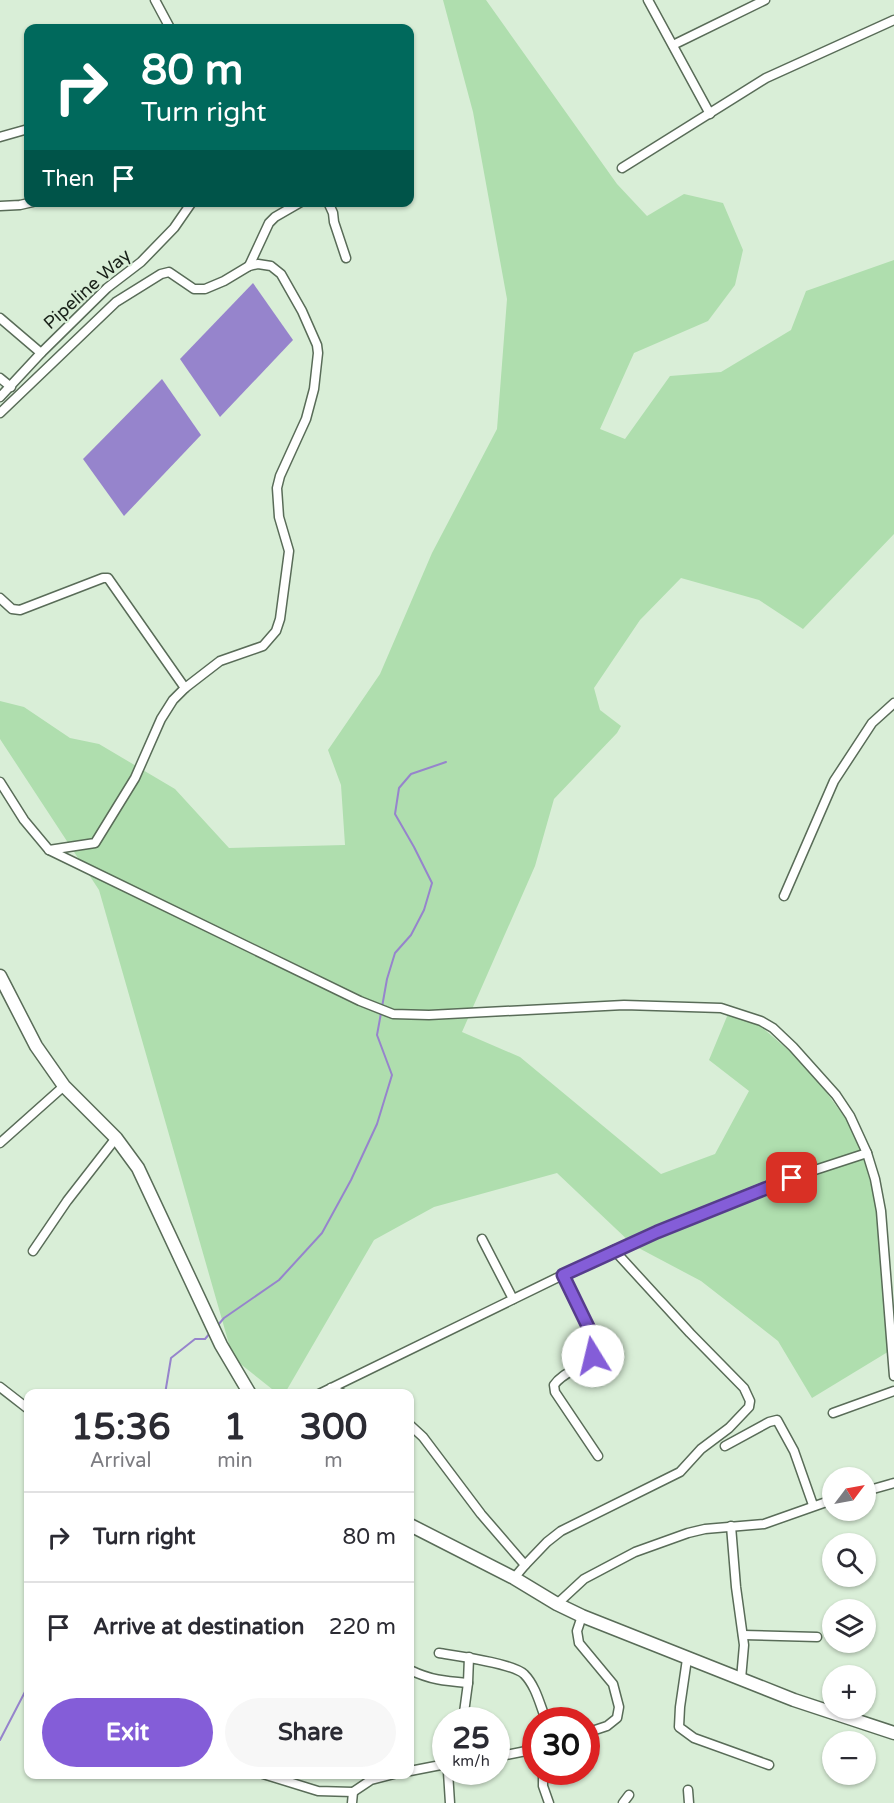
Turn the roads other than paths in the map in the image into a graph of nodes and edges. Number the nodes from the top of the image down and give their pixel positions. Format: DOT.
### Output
graph roads {
  1 [pos="155,0"];
  2 [pos="648,0"];
  3 [pos="765,0"];
  4 [pos="894,20"];
  5 [pos="168,24"];
  6 [pos="673,45"];
  7 [pos="710,114"];
  8 [pos="24,130"];
  9 [pos="0,137"];
  10 [pos="622,168"];
  11 [pos="24,204"];
  12 [pos="0,206"];
  13 [pos="189,207"];
  14 [pos="292,207"];
  15 [pos="330,207"];
  16 [pos="346,258"];
  17 [pos="249,266"];
  18 [pos="0,318"];
  19 [pos="41,353"];
  20 [pos="0,378"];
  21 [pos="11,387"];
  22 [pos="0,398"];
  23 [pos="0,413"];
  24 [pos="0,597"];
  25 [pos="185,688"];
  26 [pos="894,703"];
  27 [pos="0,782"];
  28 [pos="49,850"];
  29 [pos="784,896"];
  30 [pos="0,976"];
  31 [pos="64,1086"];
  32 [pos="116,1138"];
  33 [pos="0,1143"];
  34 [pos="867,1153"];
  35 [pos="482,1239"];
  36 [pos="614,1250"];
  37 [pos="33,1251"];
  38 [pos="563,1275"];
  39 [pos="513,1299"];
  40 [pos="894,1376"];
  41 [pos="0,1387"];
  42 [pos="331,1388"];
  43 [pos="247,1389"];
  44 [pos="894,1391"];
  45 [pos="24,1406"];
  46 [pos="833,1413"];
  47 [pos="414,1429"];
  48 [pos="725,1446"];
  49 [pos="598,1456"];
  50 [pos="894,1483"];
  51 [pos="876,1488"];
  52 [pos="822,1503"];
  53 [pos="813,1505"];
  54 [pos="731,1526"];
  55 [pos="414,1527"];
  56 [pos="525,1565"];
  57 [pos="514,1578"];
  58 [pos="557,1604"];
  59 [pos="582,1616"];
  60 [pos="743,1635"];
  61 [pos="817,1637"];
  62 [pos="438,1653"];
  63 [pos="469,1657"];
  64 [pos="687,1659"];
  65 [pos="414,1672"];
  66 [pos="741,1679"];
  67 [pos="468,1683"];
  68 [pos="465,1707"];
  69 [pos="541,1707"];
  70 [pos="600,1728"];
  71 [pos="894,1733"];
  72 [pos="769,1765"];
  73 [pos="432,1767"];
  74 [pos="414,1770"];
  75 [pos="279,1779"];
  76 [pos="368,1779"];
  77 [pos="449,1785"];
  78 [pos="543,1785"];
  79 [pos="688,1790"];
  80 [pos="353,1792"];
  81 [pos="629,1795"];
  82 [pos="352,1803"];
  83 [pos="450,1803"];
  84 [pos="549,1803"];
  85 [pos="623,1803"];
  86 [pos="688,1803"];
  1 -- 5 [label="street"];
  2 -- 6 [label="street"];
  3 -- 6 [label="street"];
  4 -- 7 [label="street"];
  6 -- 7 [label="street"];
  7 -- 10 [label="street"];
  8 -- 9 [label="street"];
  11 -- 12 [label="street"];
  13 -- 19 [label="street, Pipeline Way"];
  14 -- 17 [label="street"];
  15 -- 16 [label="street"];
  17 -- 23 [label="street"];
  17 -- 25 [label="street"];
  18 -- 19 [label="street"];
  19 -- 21 [label="street, Pipeline Way"];
  20 -- 21 [label="street"];
  21 -- 22 [label="street, Pipeline Way"];
  24 -- 25 [label="street"];
  25 -- 28 [label="street"];
  26 -- 29 [label="street"];
  27 -- 28 [label="street"];
  28 -- 34 [label="street"];
  30 -- 31 [label="main road"];
  31 -- 32 [label="main road"];
  31 -- 33 [label="street"];
  32 -- 37 [label="street"];
  32 -- 43 [label="main road"];
  34 -- 36 [label="street"];
  34 -- 40 [label="street"];
  35 -- 39 [label="street"];
  36 -- 38 [label="street"];
  36 -- 56 [label="street"];
  38 -- 39 [label="street"];
  38 -- 49 [label="street"];
  39 -- 42 [label="street"];
  41 -- 45 [label="street"];
  44 -- 46 [label="street"];
  47 -- 56 [label="street"];
  48 -- 53 [label="street"];
  50 -- 51 [label="street"];
  52 -- 53 [label="street"];
  53 -- 54 [label="street"];
  54 -- 58 [label="street"];
  54 -- 60 [label="street"];
  55 -- 57 [label="main road"];
  56 -- 57 [label="street"];
  57 -- 58 [label="main road"];
  58 -- 59 [label="main road"];
  59 -- 64 [label="main road"];
  59 -- 70 [label="street"];
  60 -- 61 [label="street"];
  60 -- 66 [label="street"];
  62 -- 63 [label="street"];
  63 -- 67 [label="street"];
  63 -- 69 [label="street"];
  64 -- 66 [label="main road"];
  64 -- 72 [label="street"];
  65 -- 67 [label="street"];
  66 -- 71 [label="main road"];
  67 -- 68 [label="street"];
  73 -- 74 [label="street"];
  75 -- 80 [label="street"];
  76 -- 80 [label="street"];
  77 -- 83 [label="street"];
  78 -- 84 [label="street"];
  79 -- 86 [label="street"];
  80 -- 82 [label="street"];
  81 -- 85 [label="street"];
}
